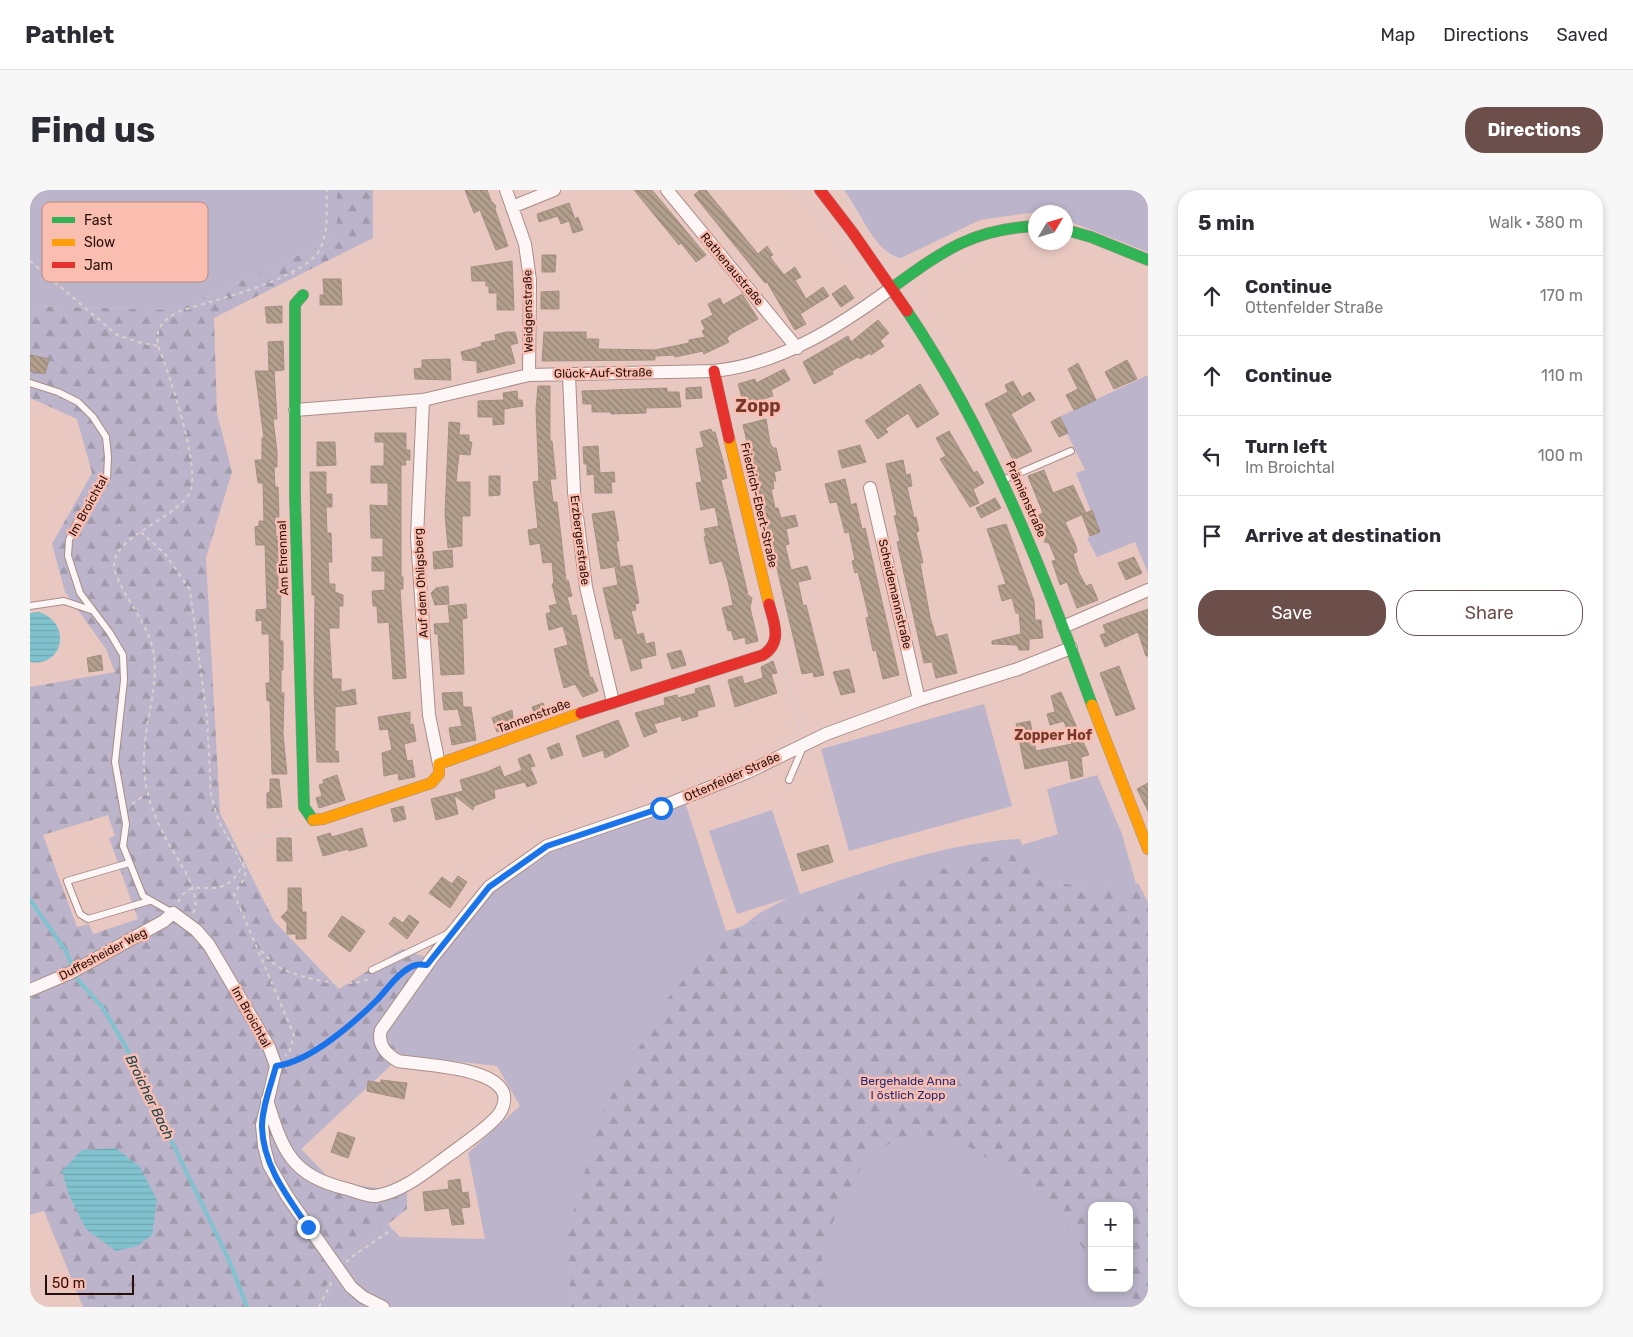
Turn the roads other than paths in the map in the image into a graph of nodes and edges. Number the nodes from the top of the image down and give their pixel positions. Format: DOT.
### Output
graph roads {
  1 [pos="506,190"];
  2 [pos="554,190"];
  3 [pos="667,190"];
  4 [pos="820,190"];
  5 [pos="512,207"];
  6 [pos="1028,226"];
  7 [pos="1073,232"];
  8 [pos="1148,260"];
  9 [pos="893,287"];
  10 [pos="303,295"];
  11 [pos="797,348"];
  12 [pos="714,371"];
  13 [pos="529,375"];
  14 [pos="569,375"];
  15 [pos="30,383"];
  16 [pos="423,400"];
  17 [pos="295,410"];
  18 [pos="1071,451"];
  19 [pos="1003,480"];
  20 [pos="870,488"];
  21 [pos="1148,590"];
  22 [pos="30,606"];
  23 [pos="91,610"];
  24 [pos="1063,627"];
  25 [pos="774,645"];
  26 [pos="1071,648"];
  27 [pos="920,700"];
  28 [pos="613,702"];
  29 [pos="805,744"];
  30 [pos="439,764"];
  31 [pos="789,780"];
  32 [pos="1148,850"];
  33 [pos="129,862"];
  34 [pos="149,901"];
  35 [pos="173,913"];
  36 [pos="454,930"];
  37 [pos="372,970"];
  38 [pos="30,990"];
  39 [pos="267,1100"];
  40 [pos="383,1307"];
  1 -- 5 [label="street, Weidgenstraße"];
  2 -- 5 [label="street"];
  3 -- 11 [label="street, Rathenaustraße"];
  4 -- 9 [label="street, Prämienstraße"];
  5 -- 13 [label="street, Weidgenstraße"];
  6 -- 9 [label="street"];
  7 -- 8 [label="street"];
  9 -- 11 [label="street, Glück-Auf-Straße"];
  9 -- 19 [label="street, Prämienstraße"];
  10 -- 17 [label="street, Am Ehrenmal"];
  11 -- 12 [label="street, Glück-Auf-Straße"];
  12 -- 14 [label="street, Glück-Auf-Straße"];
  12 -- 25 [label="street, Friedrich-Ebert-Straße"];
  13 -- 14 [label="street, Glück-Auf-Straße"];
  13 -- 16 [label="street, Glück-Auf-Straße"];
  14 -- 28 [label="street, Erzbergerstraße"];
  15 -- 23 [label="lane, Im Broichtal"];
  16 -- 17 [label="street, Glück-Auf-Straße"];
  16 -- 30 [label="street, Auf dem Ohligsberg"];
  17 -- 30 [label="street, Am Ehrenmal"];
  18 -- 19 [label="lane"];
  19 -- 24 [label="street, Prämienstraße"];
  20 -- 27 [label="street, Scheidemannstraße"];
  21 -- 24 [label="street"];
  22 -- 23 [label="lane"];
  23 -- 33 [label="lane, Im Broichtal"];
  24 -- 26 [label="street, Prämienstraße"];
  25 -- 28 [label="street, Tannenstraße"];
  26 -- 27 [label="street, Ottenfelder Straße"];
  26 -- 32 [label="street, Prämienstraße"];
  27 -- 29 [label="street, Ottenfelder Straße"];
  28 -- 30 [label="street, Tannenstraße"];
  29 -- 31 [label="lane"];
  29 -- 36 [label="street, Ottenfelder Straße"];
  33 -- 34 [label="lane, Im Broichtal"];
  33 -- 34 [label="lane"];
  34 -- 35 [label="lane"];
  35 -- 38 [label="street, Duffesheider Weg"];
  35 -- 39 [label="street, Im Broichtal"];
  36 -- 37 [label="lane"];
  36 -- 39 [label="street, Ottenfelder Straße"];
  39 -- 40 [label="street"];
}
